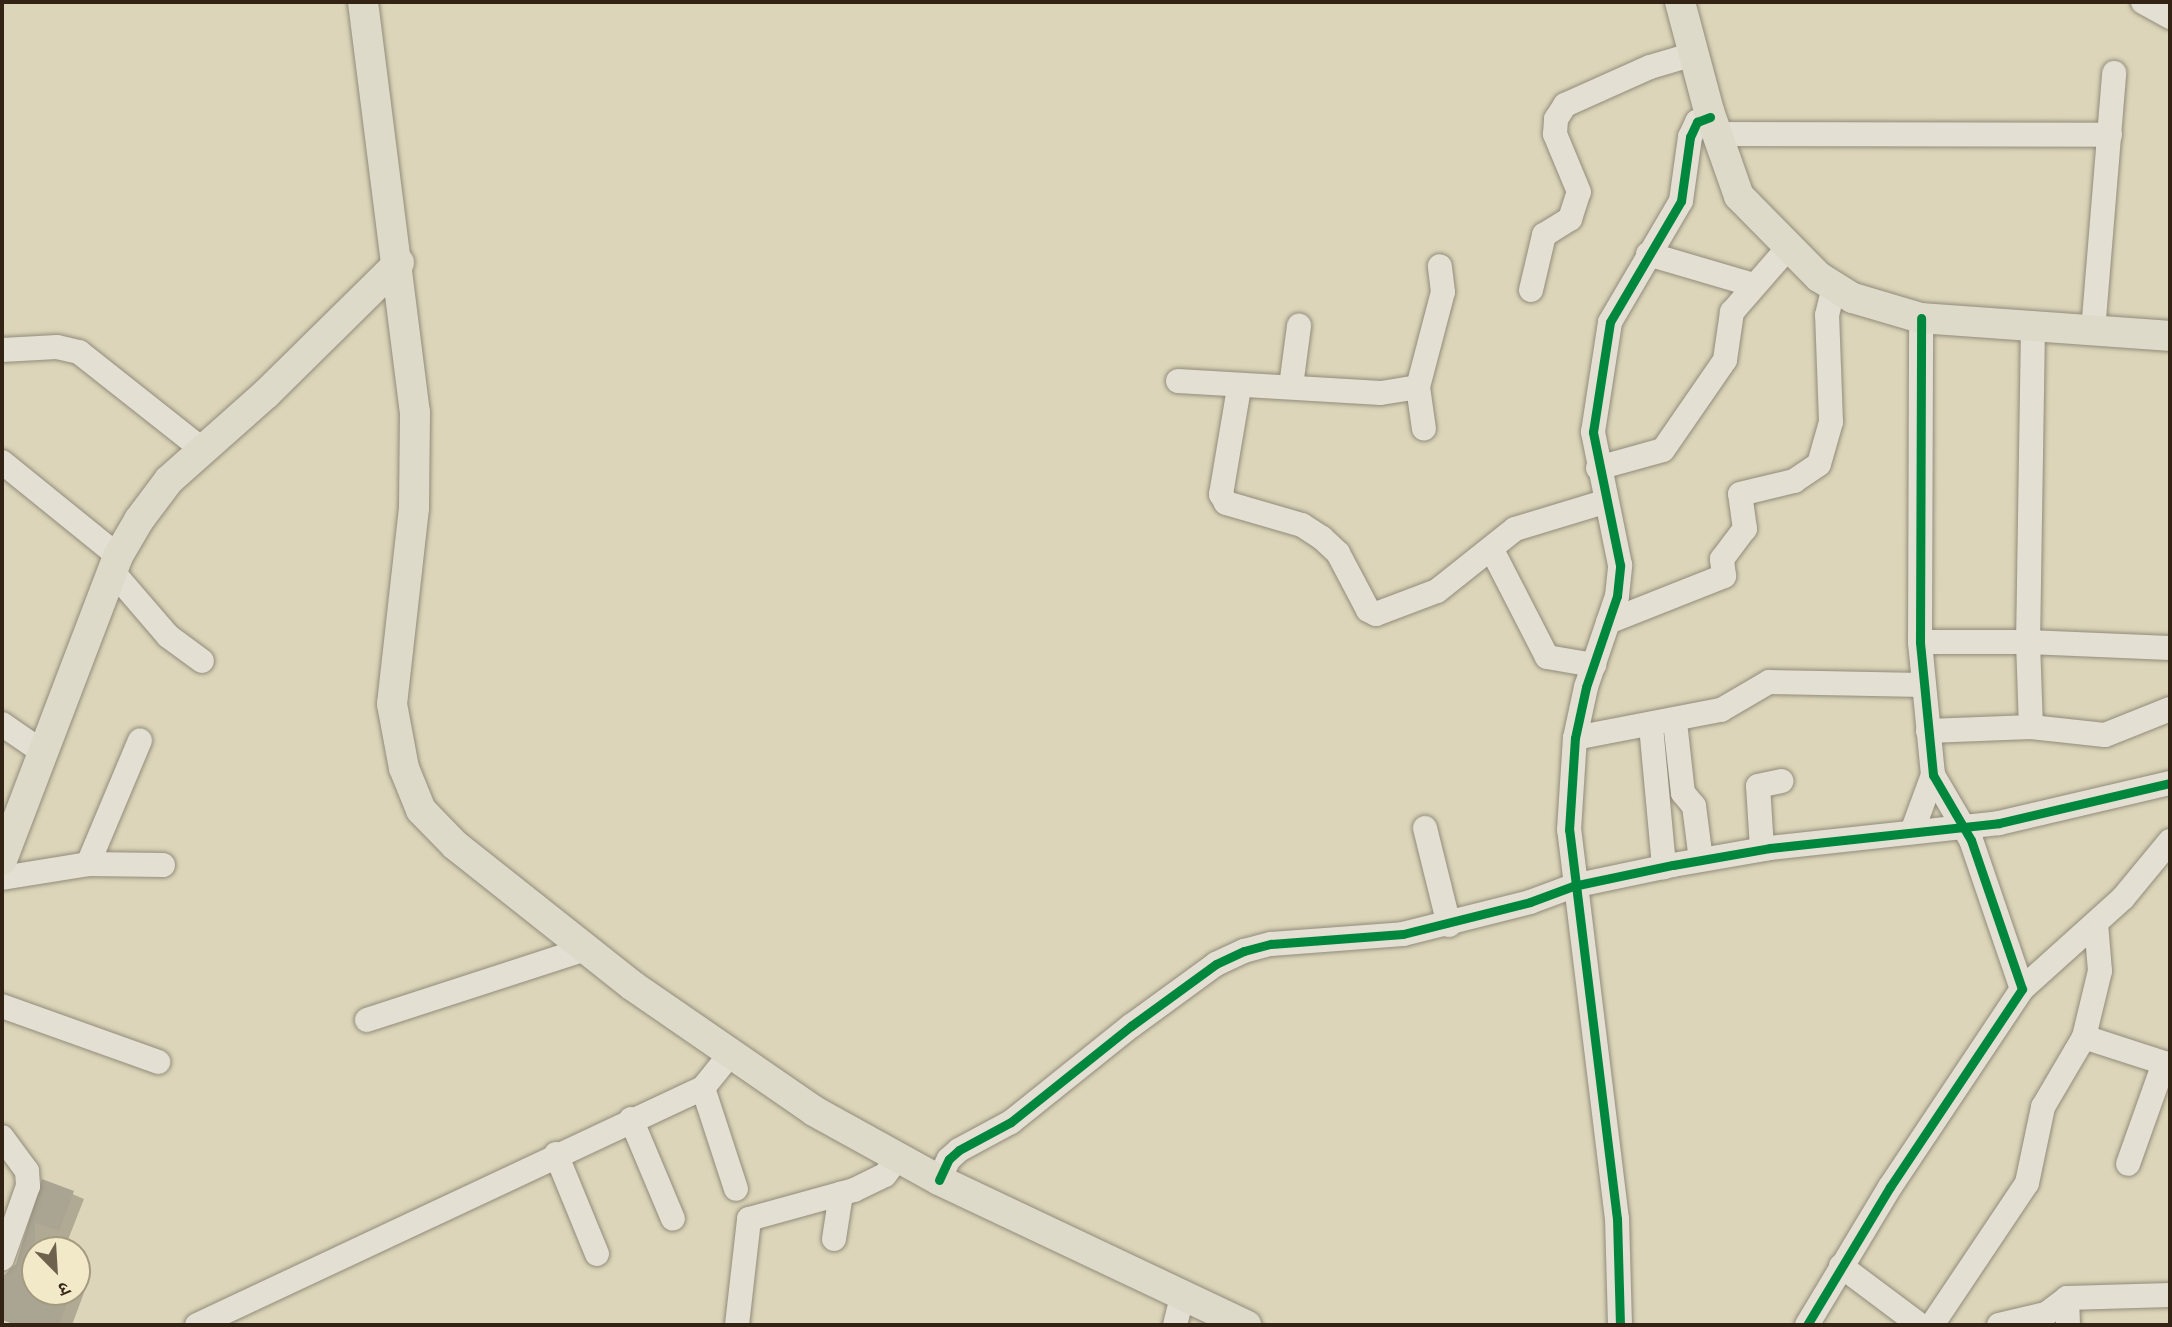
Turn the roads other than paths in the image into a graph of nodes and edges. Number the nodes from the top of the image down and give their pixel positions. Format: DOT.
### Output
graph roads {
  1 [pos="363,2"];
  2 [pos="1680,2"];
  3 [pos="2143,2"];
  4 [pos="2170,17"];
  5 [pos="1693,54"];
  6 [pos="2114,73"];
  7 [pos="1713,125"];
  8 [pos="2109,135"];
  9 [pos="1787,249"];
  10 [pos="1648,254"];
  11 [pos="399,263"];
  12 [pos="1440,266"];
  13 [pos="1753,285"];
  14 [pos="1834,286"];
  15 [pos="1531,290"];
  16 [pos="1921,318"];
  17 [pos="1299,326"];
  18 [pos="2034,327"];
  19 [pos="2093,331"];
  20 [pos="2170,336"];
  21 [pos="2,350"];
  22 [pos="1178,381"];
  23 [pos="1291,386"];
  24 [pos="1418,387"];
  25 [pos="1239,388"];
  26 [pos="1424,429"];
  27 [pos="202,449"];
  28 [pos="2,462"];
  29 [pos="1598,468"];
  30 [pos="1604,502"];
  31 [pos="1492,550"];
  32 [pos="116,564"];
  33 [pos="1608,622"];
  34 [pos="1920,642"];
  35 [pos="2028,642"];
  36 [pos="2170,648"];
  37 [pos="202,661"];
  38 [pos="1594,665"];
  39 [pos="1923,685"];
  40 [pos="2170,709"];
  41 [pos="2,724"];
  42 [pos="1663,724"];
  43 [pos="2031,727"];
  44 [pos="1928,731"];
  45 [pos="1575,738"];
  46 [pos="140,740"];
  47 [pos="44,752"];
  48 [pos="1933,775"];
  49 [pos="1781,780"];
  50 [pos="2170,783"];
  51 [pos="1962,827"];
  52 [pos="1425,828"];
  53 [pos="1912,832"];
  54 [pos="2169,847"];
  55 [pos="1762,849"];
  56 [pos="2,860"];
  57 [pos="1701,860"];
  58 [pos="88,864"];
  59 [pos="163,864"];
  60 [pos="1664,867"];
  61 [pos="2,878"];
  62 [pos="1573,886"];
  63 [pos="2096,923"];
  64 [pos="1449,925"];
  65 [pos="584,949"];
  66 [pos="2022,989"];
  67 [pos="2,1006"];
  68 [pos="367,1020"];
  69 [pos="2084,1037"];
  70 [pos="732,1052"];
  71 [pos="2168,1058"];
  72 [pos="158,1062"];
  73 [pos="703,1088"];
  74 [pos="631,1119"];
  75 [pos="2,1137"];
  76 [pos="556,1154"];
  77 [pos="899,1156"];
  78 [pos="2128,1164"];
  79 [pos="939,1180"];
  80 [pos="736,1189"];
  81 [pos="841,1194"];
  82 [pos="673,1219"];
  83 [pos="834,1239"];
  84 [pos="597,1254"];
  85 [pos="2,1259"];
  86 [pos="1841,1266"];
  87 [pos="1183,1294"];
  88 [pos="2170,1295"];
  89 [pos="2067,1298"];
  90 [pos="197,1325"];
  91 [pos="737,1325"];
  92 [pos="1175,1325"];
  93 [pos="1246,1325"];
  94 [pos="1620,1325"];
  95 [pos="1807,1325"];
  96 [pos="1920,1325"];
  97 [pos="1932,1325"];
  98 [pos="1999,1325"];
  99 [pos="2068,1325"];
  1 -- 11 [label="main road"];
  2 -- 5 [label="main road"];
  3 -- 4 [label="street"];
  5 -- 7 [label="main road"];
  5 -- 15 [label="street"];
  6 -- 8 [label="street"];
  7 -- 8 [label="street"];
  7 -- 9 [label="main road"];
  7 -- 10 [label="street"];
  8 -- 19 [label="street"];
  9 -- 13 [label="street"];
  9 -- 14 [label="main road"];
  10 -- 13 [label="street"];
  10 -- 29 [label="street"];
  11 -- 27 [label="main road"];
  11 -- 65 [label="main road"];
  12 -- 24 [label="street"];
  13 -- 29 [label="street"];
  14 -- 16 [label="main road"];
  14 -- 33 [label="street"];
  16 -- 18 [label="main road"];
  16 -- 34 [label="street"];
  17 -- 23 [label="street"];
  18 -- 19 [label="main road"];
  18 -- 35 [label="street"];
  19 -- 20 [label="main road"];
  21 -- 27 [label="street"];
  22 -- 25 [label="street"];
  23 -- 24 [label="street"];
  23 -- 25 [label="street"];
  24 -- 26 [label="street"];
  25 -- 31 [label="street"];
  27 -- 32 [label="main road"];
  28 -- 32 [label="street"];
  29 -- 30 [label="street"];
  30 -- 31 [label="street"];
  30 -- 33 [label="street"];
  31 -- 38 [label="street"];
  32 -- 37 [label="street"];
  32 -- 47 [label="main road"];
  33 -- 38 [label="street"];
  34 -- 35 [label="street"];
  34 -- 39 [label="street"];
  35 -- 36 [label="street"];
  35 -- 43 [label="street"];
  38 -- 45 [label="street"];
  39 -- 42 [label="street"];
  39 -- 44 [label="street"];
  40 -- 43 [label="street"];
  41 -- 47 [label="street"];
  42 -- 45 [label="street"];
  42 -- 57 [label="street"];
  42 -- 60 [label="street"];
  43 -- 44 [label="street"];
  44 -- 48 [label="street"];
  45 -- 62 [label="street"];
  46 -- 58 [label="street"];
  47 -- 56 [label="main road"];
  48 -- 51 [label="street"];
  48 -- 53 [label="street"];
  49 -- 55 [label="street"];
  50 -- 51 [label="street"];
  51 -- 53 [label="street"];
  51 -- 66 [label="street"];
  52 -- 64 [label="street"];
  53 -- 55 [label="street"];
  54 -- 63 [label="street"];
  55 -- 57 [label="street"];
  57 -- 60 [label="street"];
  58 -- 59 [label="street"];
  58 -- 61 [label="street"];
  60 -- 62 [label="street"];
  62 -- 64 [label="street"];
  62 -- 94 [label="street"];
  63 -- 66 [label="street"];
  63 -- 69 [label="street"];
  64 -- 79 [label="street"];
  65 -- 68 [label="street"];
  65 -- 70 [label="main road"];
  66 -- 86 [label="street"];
  67 -- 72 [label="street"];
  69 -- 71 [label="street"];
  69 -- 97 [label="street"];
  70 -- 73 [label="street"];
  70 -- 77 [label="main road"];
  71 -- 78 [label="street"];
  73 -- 74 [label="street"];
  73 -- 80 [label="street"];
  74 -- 76 [label="street"];
  74 -- 82 [label="street"];
  75 -- 85 [label="street"];
  76 -- 84 [label="street"];
  76 -- 90 [label="street"];
  77 -- 79 [label="main road"];
  77 -- 81 [label="street"];
  79 -- 87 [label="main road"];
  81 -- 83 [label="street"];
  81 -- 91 [label="street"];
  86 -- 95 [label="street"];
  86 -- 96 [label="street"];
  87 -- 92 [label="street"];
  87 -- 93 [label="main road"];
  88 -- 89 [label="street"];
  89 -- 98 [label="street"];
  89 -- 99 [label="street"];
}
